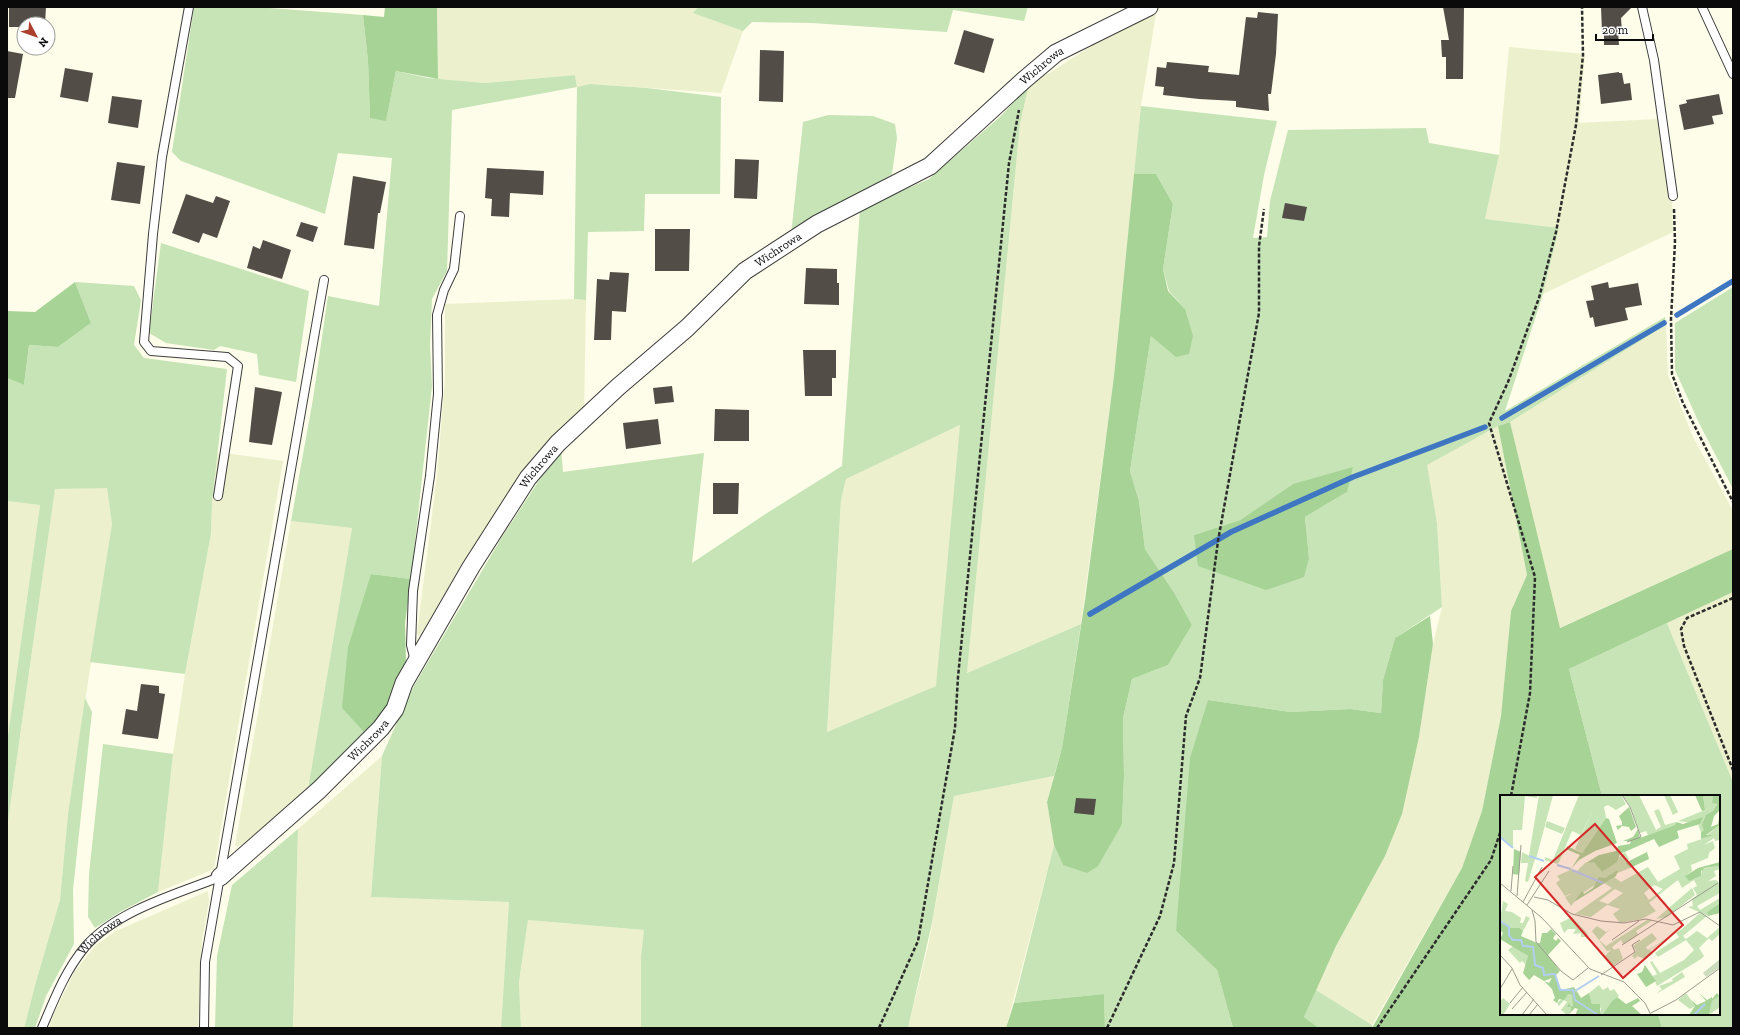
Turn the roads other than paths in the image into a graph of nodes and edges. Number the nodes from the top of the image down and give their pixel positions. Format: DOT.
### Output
graph roads {
  1 [pos="189,7"];
  2 [pos="1149,7"];
  3 [pos="1642,7"];
  4 [pos="1702,7"];
  5 [pos="1733,74"];
  6 [pos="1673,196"];
  7 [pos="460,216"];
  8 [pos="324,280"];
  9 [pos="218,496"];
  10 [pos="416,662"];
  11 [pos="220,877"];
  12 [pos="42,1028"];
  13 [pos="204,1028"];
  1 -- 9 [label="lane"];
  2 -- 10 [label="street, Wichrowa"];
  3 -- 6 [label="lane"];
  4 -- 5 [label="lane"];
  7 -- 10 [label="lane"];
  8 -- 11 [label="lane"];
  10 -- 11 [label="street, Wichrowa"];
  11 -- 12 [label="lane, Wichrowa"];
  11 -- 13 [label="lane"];
}
